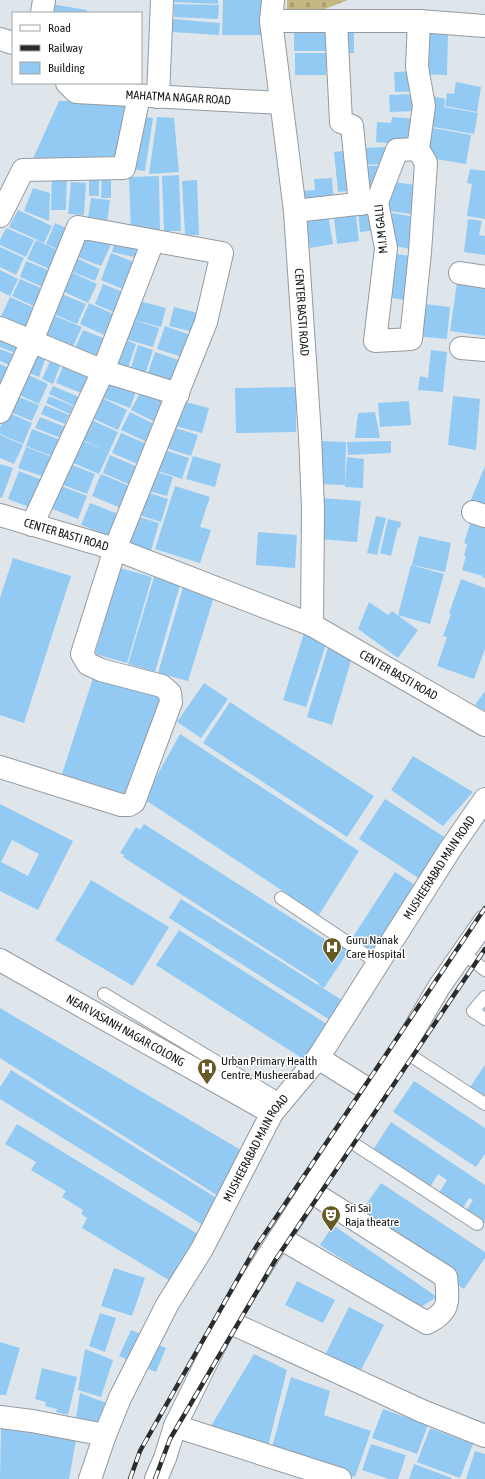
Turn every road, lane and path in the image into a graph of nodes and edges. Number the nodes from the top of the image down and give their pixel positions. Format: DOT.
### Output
graph roads {
  1 [pos="44,0"];
  2 [pos="162,0"];
  3 [pos="272,10"];
  4 [pos="42,12"];
  5 [pos="336,21"];
  6 [pos="419,21"];
  7 [pos="485,26"];
  8 [pos="0,39"];
  9 [pos="12,42"];
  10 [pos="71,88"];
  11 [pos="148,96"];
  12 [pos="280,103"];
  13 [pos="418,149"];
  14 [pos="368,203"];
  15 [pos="295,211"];
  16 [pos="0,215"];
  17 [pos="153,241"];
  18 [pos="386,248"];
  19 [pos="420,252"];
  20 [pos="460,273"];
  21 [pos="485,277"];
  22 [pos="0,328"];
  23 [pos="32,341"];
  24 [pos="461,348"];
  25 [pos="485,350"];
  26 [pos="103,371"];
  27 [pos="178,394"];
  28 [pos="0,412"];
  29 [pos="0,517"];
  30 [pos="32,525"];
  31 [pos="115,549"];
  32 [pos="312,625"];
  33 [pos="485,725"];
  34 [pos="0,767"];
  35 [pos="485,799"];
  36 [pos="281,898"];
  37 [pos="485,921"];
  38 [pos="463,953"];
  39 [pos="0,960"];
  40 [pos="378,963"];
  41 [pos="485,970"];
  42 [pos="104,994"];
  43 [pos="485,997"];
  44 [pos="485,1019"];
  45 [pos="402,1050"];
  46 [pos="318,1058"];
  47 [pos="374,1092"];
  48 [pos="485,1104"];
  49 [pos="273,1112"];
  50 [pos="345,1138"];
  51 [pos="310,1191"];
  52 [pos="477,1224"];
  53 [pos="280,1238"];
  54 [pos="227,1321"];
  55 [pos="0,1417"];
  56 [pos="175,1426"];
  57 [pos="104,1435"];
  58 [pos="485,1436"];
  59 [pos="90,1479"];
  60 [pos="156,1479"];
  61 [pos="340,1479"];
  1 -- 4 [label="street"];
  2 -- 11 [label="street"];
  3 -- 5 [label="street"];
  3 -- 12 [label="street, CENTER BASTI ROAD"];
  5 -- 6 [label="street"];
  5 -- 14 [label="street"];
  6 -- 7 [label="street"];
  6 -- 13 [label="street"];
  8 -- 9 [label="street"];
  10 -- 11 [label="street, MAHATMA NAGAR ROAD"];
  11 -- 12 [label="street, MAHATMA NAGAR ROAD"];
  11 -- 16 [label="street"];
  12 -- 15 [label="street, CENTER BASTI ROAD"];
  13 -- 14 [label="street, M.I.M GALLI"];
  13 -- 19 [label="street"];
  14 -- 15 [label="street"];
  14 -- 18 [label="street, M.I.M GALLI"];
  15 -- 32 [label="street, CENTER BASTI ROAD"];
  17 -- 23 [label="street"];
  17 -- 26 [label="street"];
  17 -- 27 [label="street"];
  18 -- 19 [label="street"];
  18 -- 19 [label="street, M.I.M GALLI"];
  20 -- 21 [label="street"];
  22 -- 23 [label="street"];
  23 -- 26 [label="street"];
  23 -- 28 [label="street"];
  24 -- 25 [label="street"];
  26 -- 27 [label="street"];
  26 -- 30 [label="street"];
  27 -- 31 [label="street"];
  29 -- 30 [label="street, CENTER BASTI ROAD"];
  30 -- 31 [label="street, CENTER BASTI ROAD"];
  31 -- 32 [label="street, CENTER BASTI ROAD"];
  31 -- 34 [label="street"];
  32 -- 33 [label="street, CENTER BASTI ROAD"];
  35 -- 40 [label="street, MUSHEERABAD MAIN ROAD"];
  36 -- 40 [label="lane"];
  37 -- 38 [label="street"];
  38 -- 41 [label="lane"];
  38 -- 45 [label="street"];
  39 -- 49 [label="street, NEAR VASANH NAGAR COLONG"];
  40 -- 46 [label="street, MUSHEERABAD MAIN ROAD"];
  42 -- 49 [label="lane"];
  43 -- 44 [label="lane"];
  45 -- 47 [label="street"];
  45 -- 48 [label="lane"];
  46 -- 47 [label="street"];
  46 -- 49 [label="street, MUSHEERABAD MAIN ROAD"];
  47 -- 50 [label="street"];
  49 -- 57 [label="street, MUSHEERABAD MAIN ROAD"];
  50 -- 51 [label="street"];
  50 -- 52 [label="lane"];
  51 -- 53 [label="street"];
  51 -- 53 [label="street"];
  53 -- 54 [label="street"];
  54 -- 56 [label="street"];
  54 -- 58 [label="street"];
  55 -- 57 [label="street"];
  56 -- 60 [label="street"];
  56 -- 61 [label="street"];
  57 -- 59 [label="street, MUSHEERABAD MAIN ROAD"];
}
